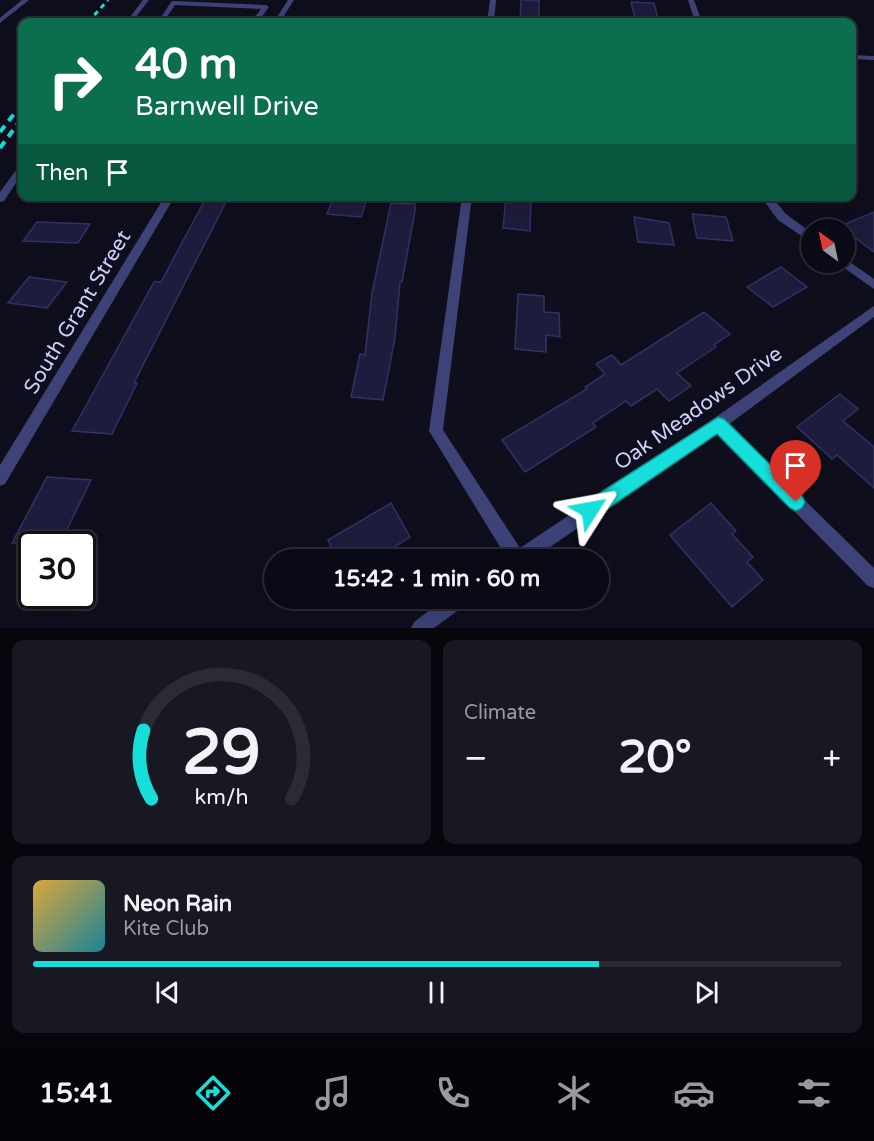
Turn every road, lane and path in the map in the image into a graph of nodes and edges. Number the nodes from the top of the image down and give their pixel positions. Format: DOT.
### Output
graph roads {
  1 [pos="26,0"];
  2 [pos="146,0"];
  3 [pos="291,0"];
  4 [pos="493,0"];
  5 [pos="691,0"];
  6 [pos="132,18"];
  7 [pos="164,18"];
  8 [pos="258,18"];
  9 [pos="280,18"];
  10 [pos="491,18"];
  11 [pos="698,18"];
  12 [pos="0,21"];
  13 [pos="856,57"];
  14 [pos="874,58"];
  15 [pos="18,174"];
  16 [pos="0,199"];
  17 [pos="167,201"];
  18 [pos="466,201"];
  19 [pos="768,201"];
  20 [pos="801,231"];
  21 [pos="855,270"];
  22 [pos="874,285"];
  23 [pos="874,311"];
  24 [pos="718,424"];
  25 [pos="0,479"];
  26 [pos="510,549"];
  27 [pos="531,549"];
  28 [pos="874,580"];
  29 [pos="446,609"];
  30 [pos="420,628"];
  1 -- 12 [label="street"];
  2 -- 6 [label="street"];
  3 -- 9 [label="street"];
  4 -- 10 [label="street"];
  5 -- 11 [label="street"];
  7 -- 8 [label="street"];
  13 -- 14 [label="street"];
  15 -- 16 [label="street"];
  17 -- 25 [label="street, South Grant Street"];
  18 -- 26 [label="street"];
  19 -- 20 [label="street"];
  21 -- 22 [label="street"];
  23 -- 24 [label="street, Oak Meadows Drive"];
  24 -- 27 [label="street, Oak Meadows Drive"];
  24 -- 28 [label="street"];
  29 -- 30 [label="street"];
}
